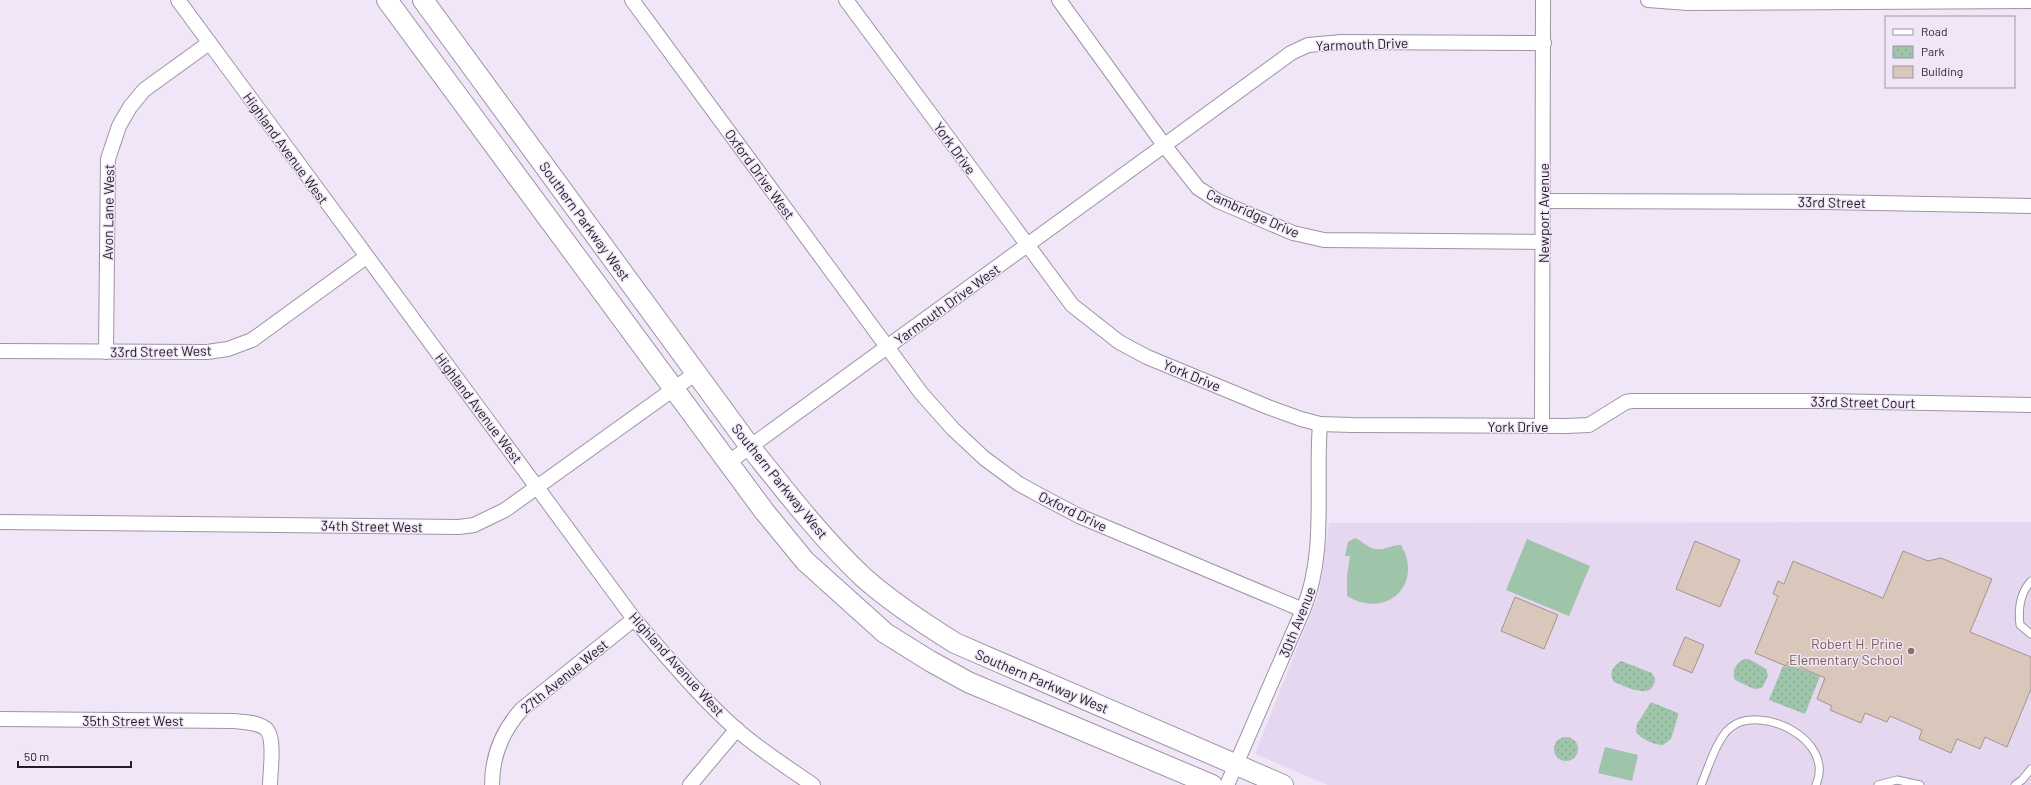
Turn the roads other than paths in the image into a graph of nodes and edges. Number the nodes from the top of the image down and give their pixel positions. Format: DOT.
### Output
graph roads {
  1 [pos="178,0"];
  2 [pos="387,0"];
  3 [pos="423,0"];
  4 [pos="632,0"];
  5 [pos="846,0"];
  6 [pos="1059,0"];
  7 [pos="1543,0"];
  8 [pos="1648,0"];
  9 [pos="2031,1"];
  10 [pos="210,43"];
  11 [pos="1544,43"];
  12 [pos="1164,145"];
  13 [pos="1543,201"];
  14 [pos="2031,206"];
  15 [pos="1543,242"];
  16 [pos="1028,246"];
  17 [pos="366,257"];
  18 [pos="888,348"];
  19 [pos="0,351"];
  20 [pos="106,352"];
  21 [pos="696,373"];
  22 [pos="674,388"];
  23 [pos="1695,401"];
  24 [pos="2031,405"];
  25 [pos="1320,424"];
  26 [pos="1542,426"];
  27 [pos="751,448"];
  28 [pos="729,462"];
  29 [pos="537,487"];
  30 [pos="0,522"];
  31 [pos="2031,581"];
  32 [pos="1303,610"];
  33 [pos="634,619"];
  34 [pos="2031,634"];
  35 [pos="0,719"];
  36 [pos="737,729"];
  37 [pos="1236,765"];
  38 [pos="2031,769"];
  39 [pos="270,785"];
  40 [pos="492,785"];
  41 [pos="690,785"];
  42 [pos="813,785"];
  43 [pos="1212,785"];
  44 [pos="1227,785"];
  45 [pos="1283,785"];
  46 [pos="1701,785"];
  47 [pos="1816,785"];
  48 [pos="1878,785"];
  49 [pos="1920,785"];
  50 [pos="2015,785"];
  1 -- 10 [label="street, Highland Avenue West"];
  2 -- 22 [label="street, Southern Parkway West"];
  3 -- 21 [label="street, Southern Parkway West"];
  4 -- 18 [label="street, Oxford Drive West"];
  5 -- 16 [label="street, York Drive"];
  6 -- 12 [label="street, Cambridge Drive"];
  7 -- 11 [label="street, Newport Avenue"];
  8 -- 9 [label="street"];
  10 -- 17 [label="street, Highland Avenue West"];
  10 -- 20 [label="street, Avon Lane West"];
  11 -- 12 [label="street, Yarmouth Drive"];
  11 -- 13 [label="street, Newport Avenue"];
  12 -- 15 [label="street, Cambridge Drive"];
  12 -- 16 [label="street, Yarmouth Drive West"];
  13 -- 14 [label="street, 33rd Street"];
  13 -- 15 [label="street, Newport Avenue"];
  15 -- 26 [label="street, Newport Avenue"];
  16 -- 18 [label="street, Yarmouth Drive West"];
  16 -- 25 [label="street, York Drive"];
  17 -- 20 [label="street, 33rd Street West"];
  17 -- 29 [label="street, Highland Avenue West"];
  18 -- 27 [label="street, Yarmouth Drive West"];
  18 -- 32 [label="street, Oxford Drive"];
  19 -- 20 [label="street, 33rd Street West"];
  21 -- 22 [label="street, 34th Street West"];
  21 -- 27 [label="street, Southern Parkway West"];
  22 -- 28 [label="street, Southern Parkway West"];
  22 -- 29 [label="street, 34th Street West"];
  23 -- 24 [label="street, 33rd Street Court"];
  23 -- 26 [label="street, York Drive"];
  25 -- 26 [label="street, York Drive"];
  25 -- 32 [label="street, 30th Avenue"];
  27 -- 28 [label="street, Yarmouth Drive West"];
  27 -- 37 [label="street, Southern Parkway West"];
  28 -- 43 [label="street, Southern Parkway West"];
  29 -- 30 [label="street, 34th Street West"];
  29 -- 33 [label="street, Highland Avenue West"];
  31 -- 34 [label="lane"];
  32 -- 37 [label="street, 30th Avenue"];
  33 -- 36 [label="street, Highland Avenue West"];
  33 -- 40 [label="street, 27th Avenue West"];
  35 -- 39 [label="street, 35th Street West"];
  36 -- 41 [label="street"];
  36 -- 42 [label="street, Highland Avenue West"];
  37 -- 44 [label="street, 30th Avenue"];
  37 -- 45 [label="street, Southern Parkway West"];
  38 -- 50 [label="lane"];
  46 -- 47 [label="lane"];
  48 -- 49 [label="lane"];
}
